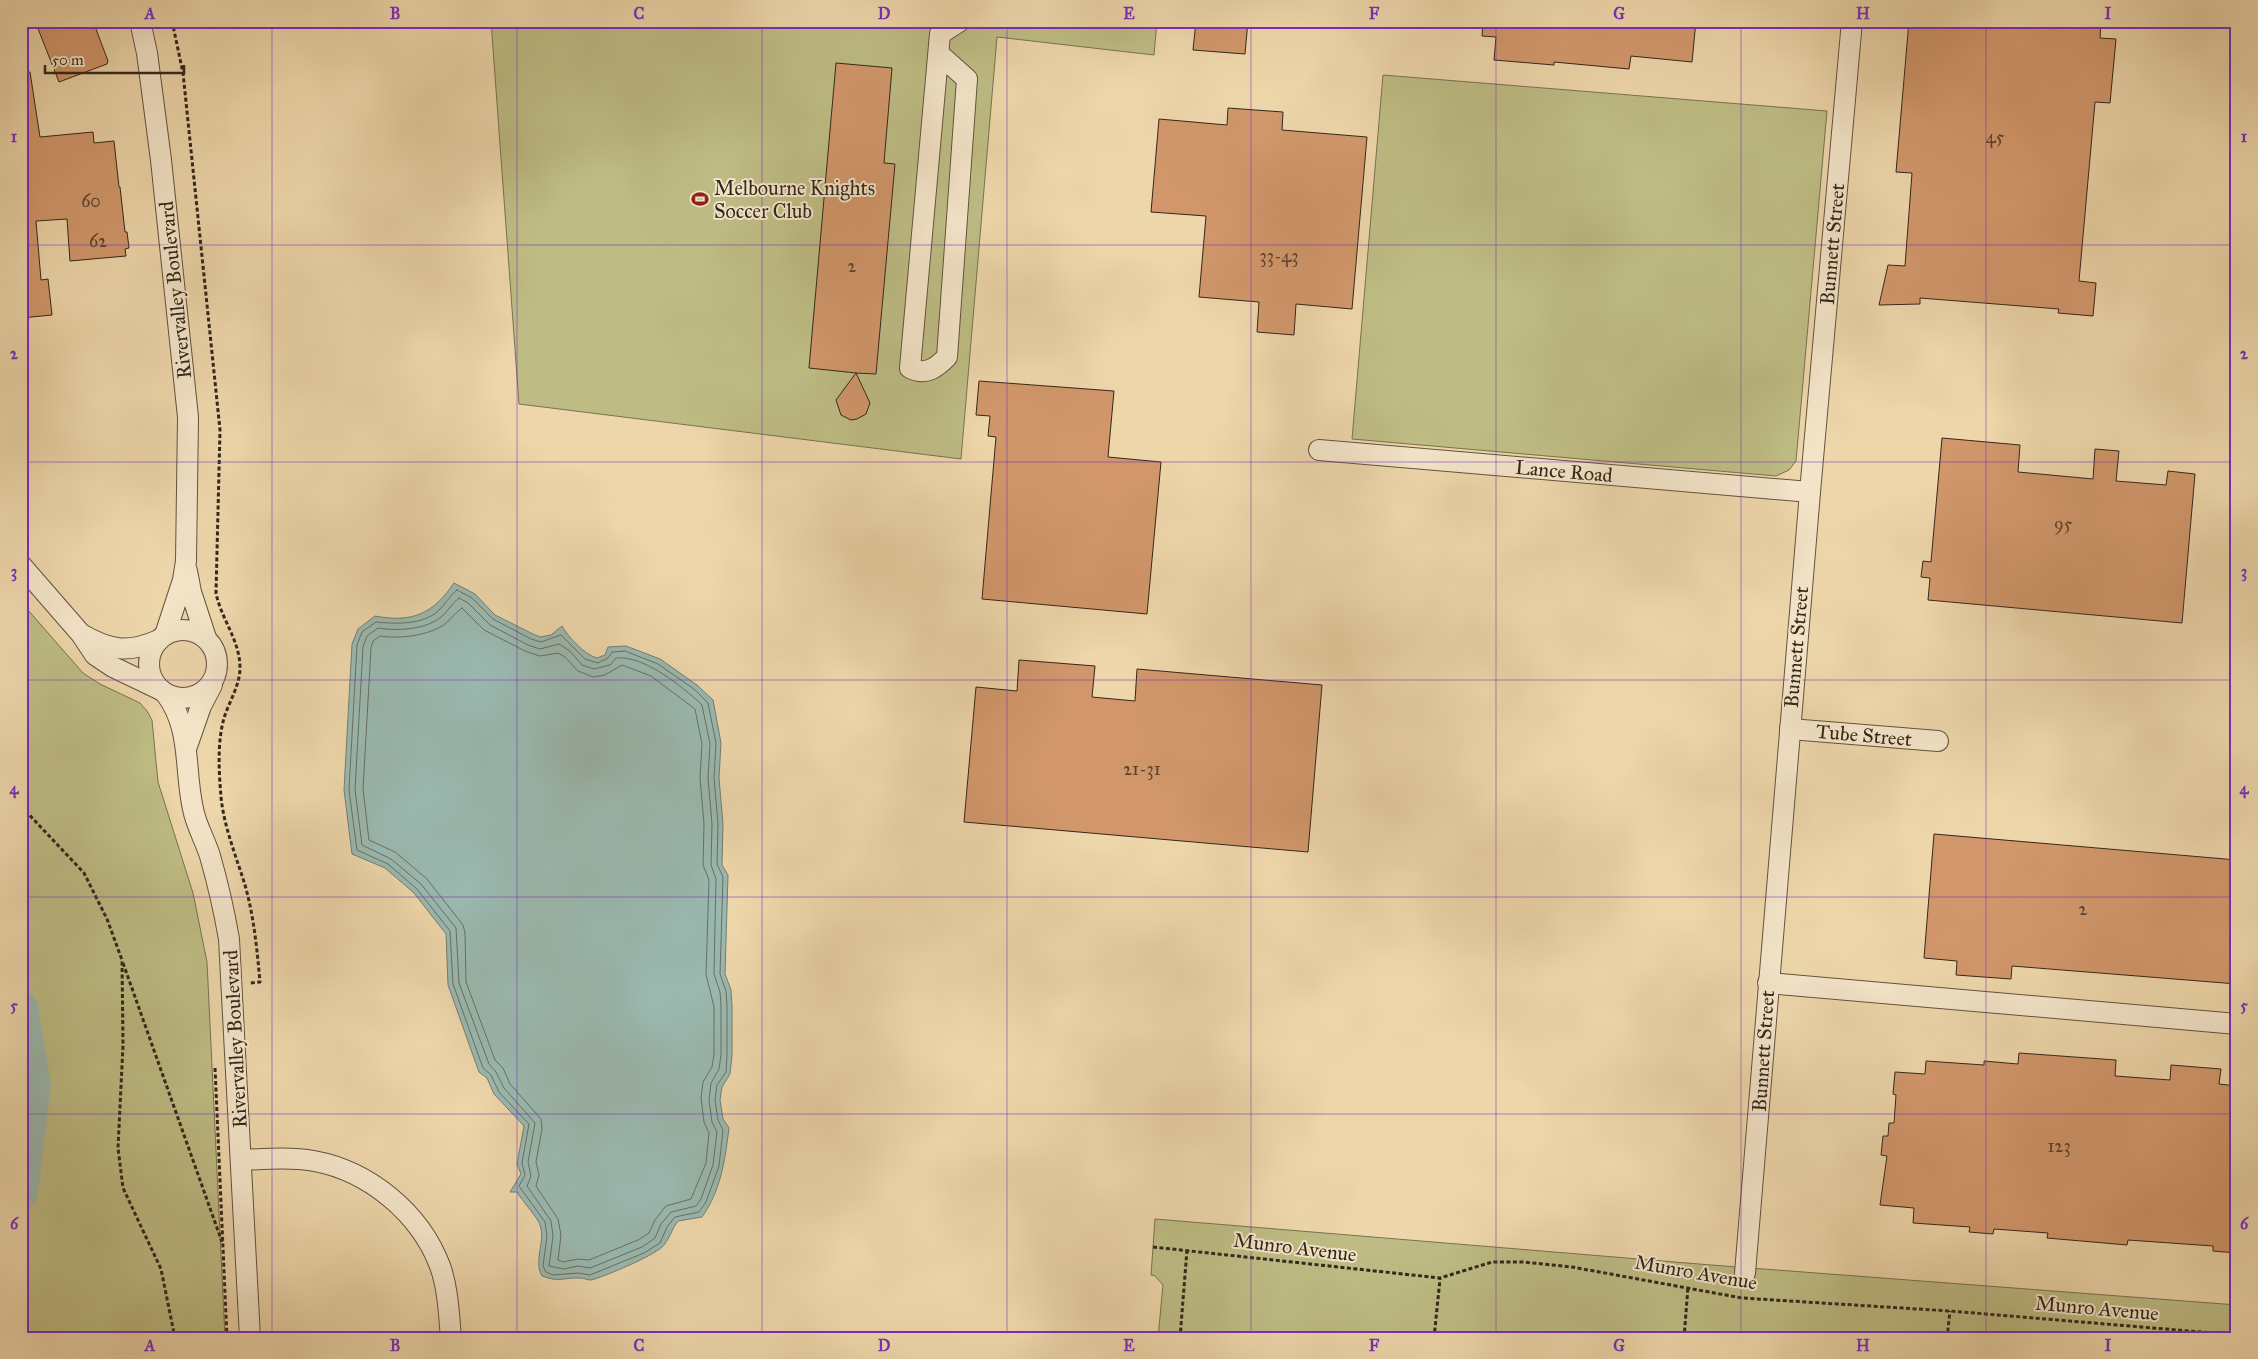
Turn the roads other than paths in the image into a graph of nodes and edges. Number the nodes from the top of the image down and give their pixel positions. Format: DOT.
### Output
graph roads {
  1 [pos="140,21"];
  2 [pos="960,21"];
  3 [pos="1852,21"];
  4 [pos="939,54"];
  5 [pos="1319,450"];
  6 [pos="1810,492"];
  7 [pos="186,561"];
  8 [pos="21,565"];
  9 [pos="81,634"];
  10 [pos="162,638"];
  11 [pos="206,638"];
  12 [pos="214,681"];
  13 [pos="164,692"];
  14 [pos="1790,729"];
  15 [pos="1938,741"];
  16 [pos="187,746"];
  17 [pos="1768,983"];
  18 [pos="2237,1024"];
  19 [pos="241,1160"];
  20 [pos="1745,1274"];
  21 [pos="250,1338"];
  22 [pos="451,1338"];
  1 -- 7 [label="street, Rivervalley Boulevard"];
  2 -- 4 [label="street"];
  3 -- 6 [label="street, Bunnett Street"];
  4 -- 4 [label="street"];
  5 -- 6 [label="street, Lance Road"];
  6 -- 14 [label="street, Bunnett Street"];
  7 -- 10 [label="street, Rivervalley Boulevard"];
  7 -- 11 [label="street, Rivervalley Boulevard"];
  8 -- 9 [label="street"];
  9 -- 10 [label="street"];
  9 -- 13 [label="street"];
  10 -- 11 [label="street"];
  10 -- 13 [label="street"];
  11 -- 12 [label="street"];
  12 -- 13 [label="street"];
  12 -- 16 [label="street, Rivervalley Boulevard"];
  13 -- 16 [label="street, Rivervalley Boulevard"];
  14 -- 15 [label="street, Tube Street"];
  14 -- 17 [label="street, Bunnett Street"];
  16 -- 19 [label="street, Rivervalley Boulevard"];
  17 -- 18 [label="street"];
  17 -- 20 [label="street, Bunnett Street"];
  19 -- 21 [label="street, Rivervalley Boulevard"];
  19 -- 22 [label="street"];
}
